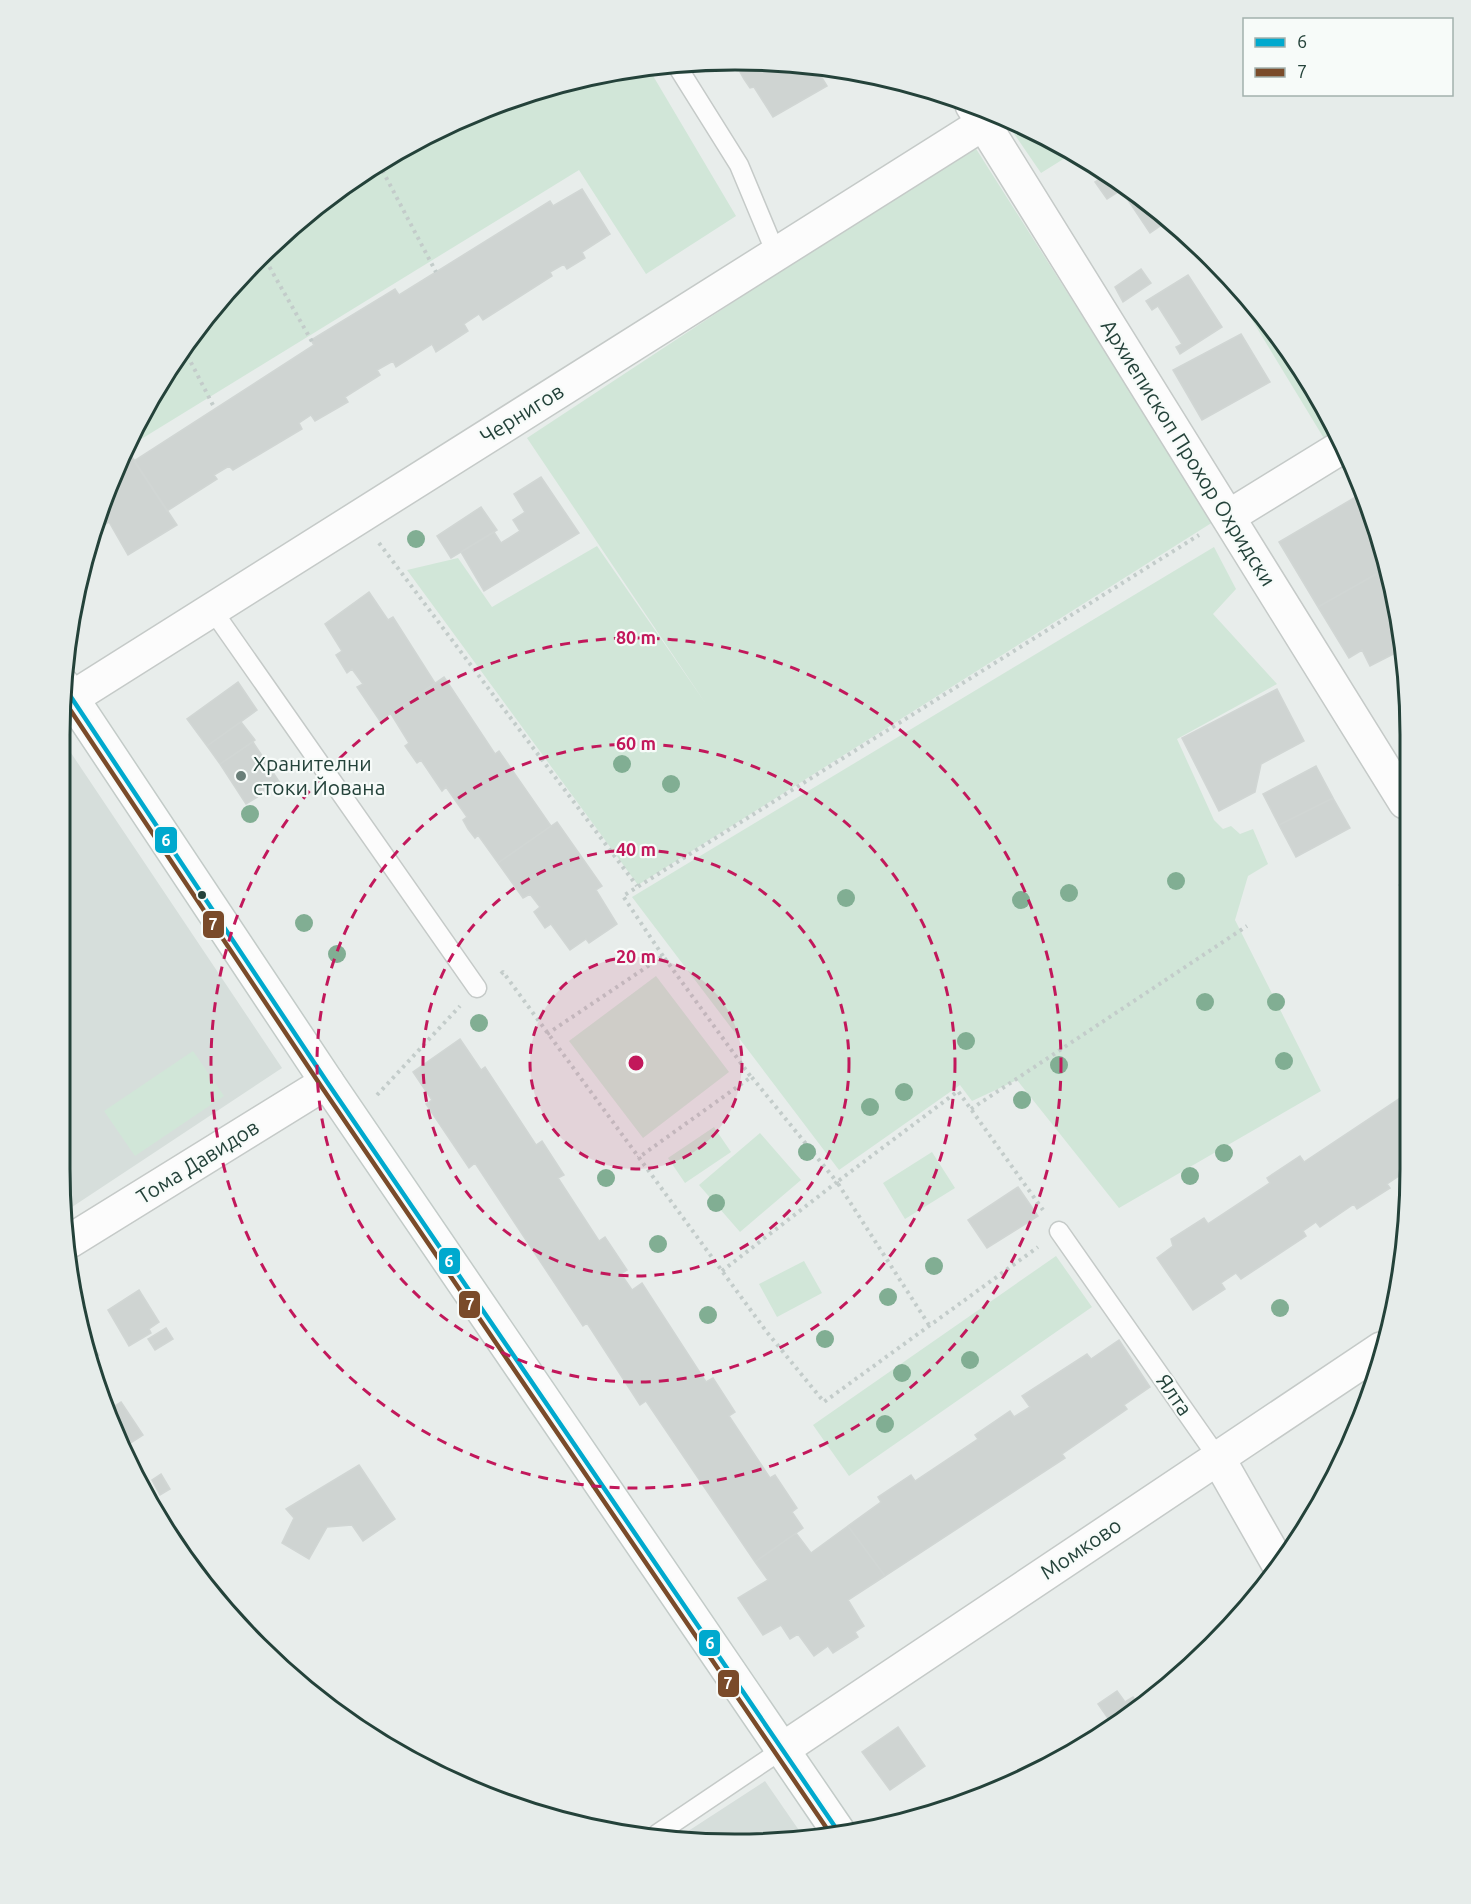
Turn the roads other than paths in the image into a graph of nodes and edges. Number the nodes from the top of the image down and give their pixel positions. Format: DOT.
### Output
graph roads {
  1 [pos="681,73"];
  2 [pos="976,116"];
  3 [pos="980,117"];
  4 [pos="777,256"];
  5 [pos="1336,450"];
  6 [pos="1228,517"];
  7 [pos="211,608"];
  8 [pos="72,692"];
  9 [pos="71,705"];
  10 [pos="1400,793"];
  11 [pos="477,988"];
  12 [pos="327,1082"];
  13 [pos="1059,1231"];
  14 [pos="74,1238"];
  15 [pos="1374,1353"];
  16 [pos="1218,1458"];
  17 [pos="1275,1556"];
  18 [pos="783,1749"];
  19 [pos="835,1826"];
  20 [pos="664,1829"];
  1 -- 4 [label="lane"];
  2 -- 4 [label="street, Чернигов"];
  3 -- 6 [label="street, Архиепископ Прохор Охридски"];
  4 -- 7 [label="street, Чернигов"];
  5 -- 6 [label="street"];
  6 -- 10 [label="street, Архиепископ Прохор Охридски"];
  7 -- 8 [label="street, Чернигов"];
  7 -- 11 [label="lane"];
  9 -- 12 [label="street"];
  12 -- 14 [label="street, Тома Давидов"];
  12 -- 18 [label="street"];
  13 -- 16 [label="lane, Ялта"];
  15 -- 16 [label="street, Момково"];
  16 -- 17 [label="street, Ялта"];
  16 -- 18 [label="street, Момково"];
  18 -- 19 [label="street"];
  18 -- 20 [label="lane"];
}
